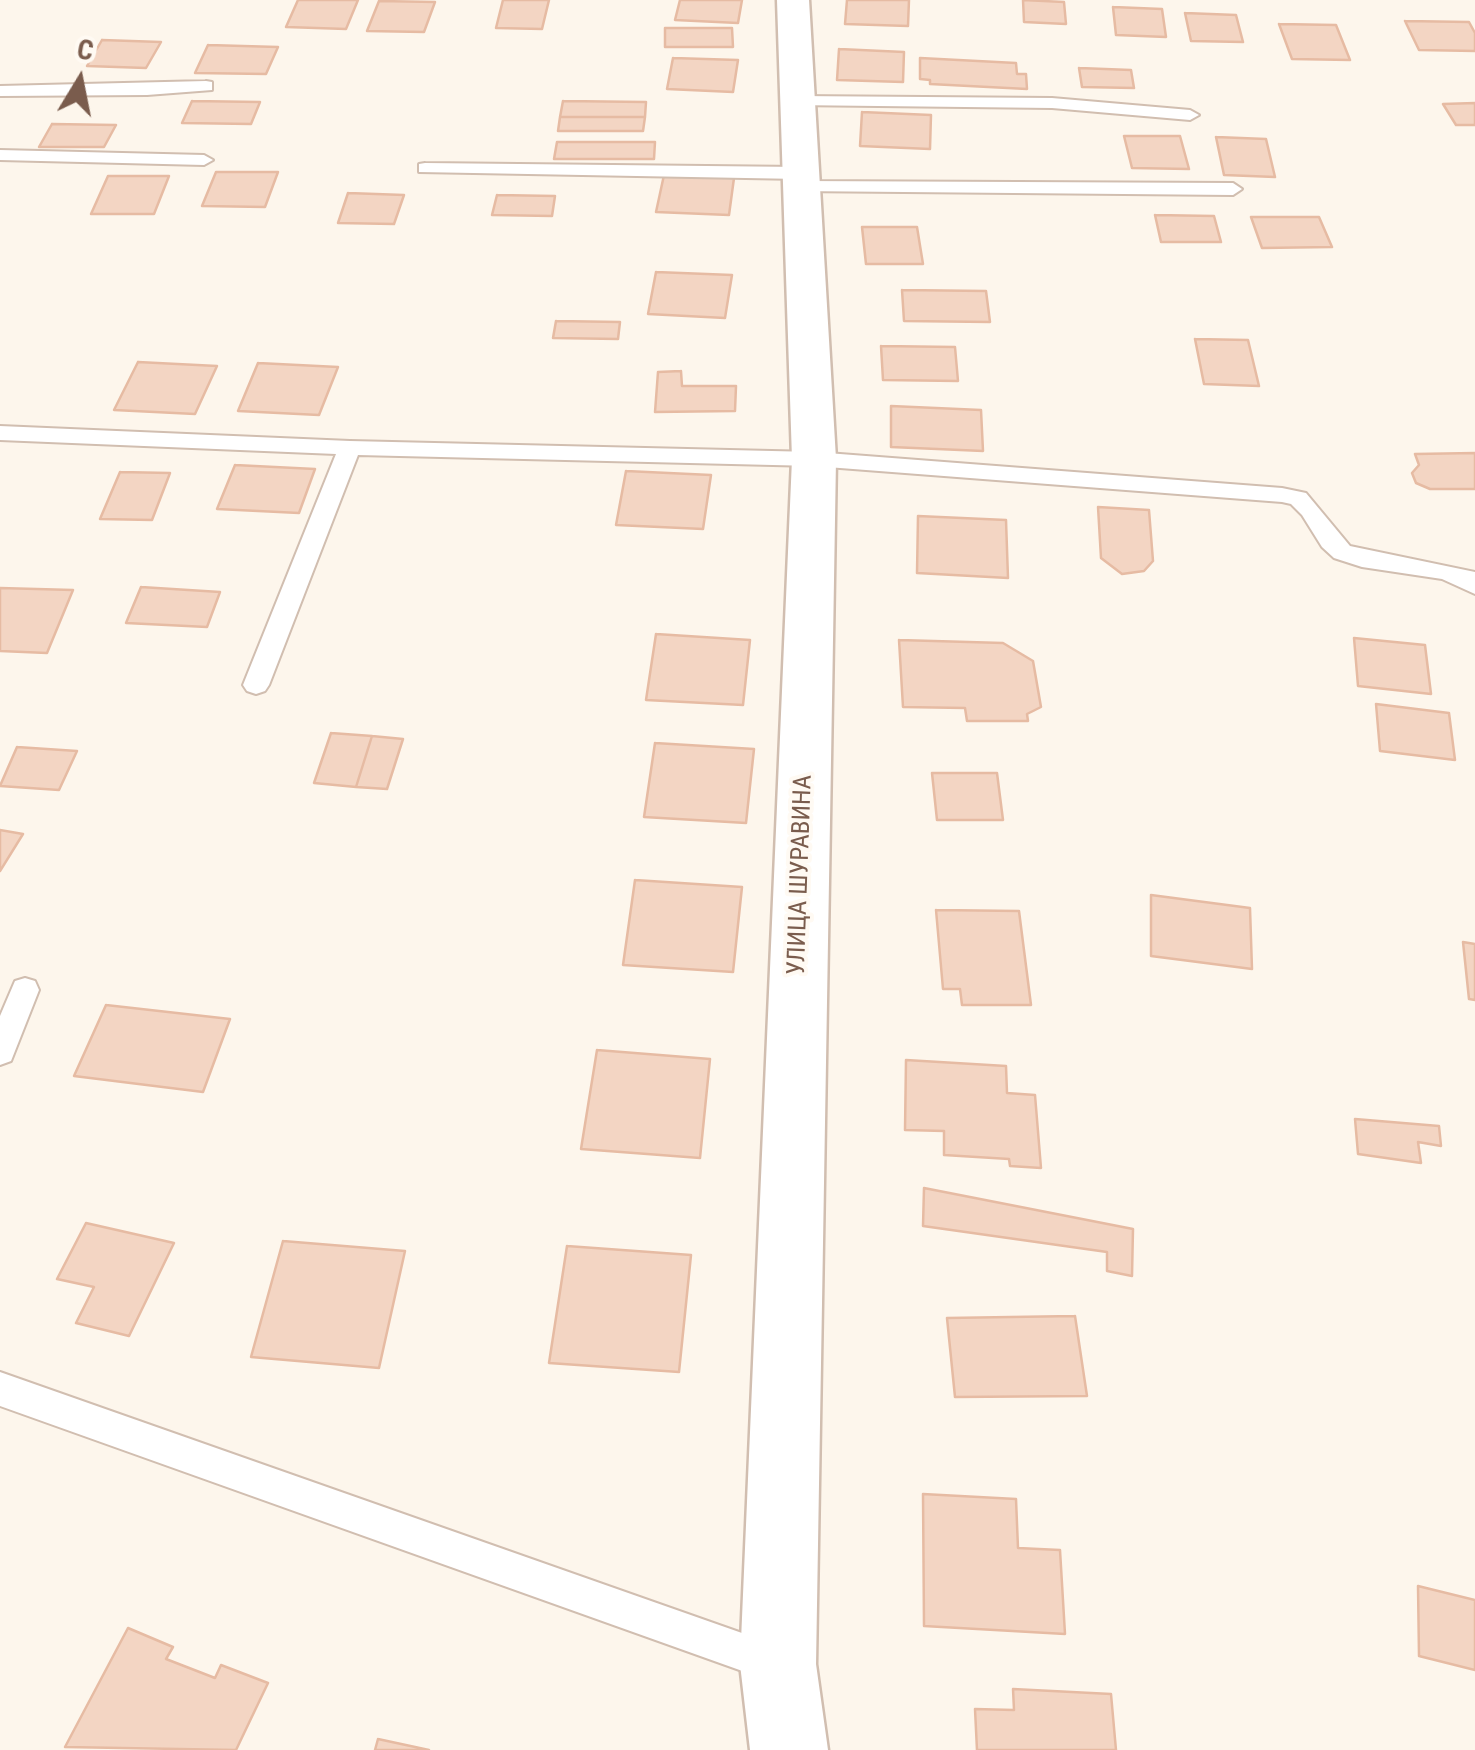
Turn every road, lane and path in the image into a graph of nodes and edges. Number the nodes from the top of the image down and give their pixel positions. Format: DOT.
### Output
graph roads {
  1 [pos="792,0"];
  2 [pos="206,86"];
  3 [pos="0,90"];
  4 [pos="797,102"];
  5 [pos="1190,115"];
  6 [pos="0,156"];
  7 [pos="204,160"];
  8 [pos="425,168"];
  9 [pos="801,180"];
  10 [pos="1234,190"];
  11 [pos="0,433"];
  12 [pos="350,448"];
  13 [pos="814,458"];
  14 [pos="1475,586"];
  15 [pos="256,685"];
  16 [pos="25,990"];
  17 [pos="0,1052"];
  18 [pos="0,1389"];
  19 [pos="778,1664"];
  20 [pos="789,1750"];
  1 -- 4 [label="street, УЛИЦА ШУРАВИНА"];
  2 -- 3 [label="lane"];
  4 -- 5 [label="lane"];
  4 -- 9 [label="street, УЛИЦА ШУРАВИНА"];
  6 -- 7 [label="lane"];
  8 -- 9 [label="lane"];
  9 -- 10 [label="lane"];
  9 -- 13 [label="street, УЛИЦА ШУРАВИНА"];
  11 -- 12 [label="lane"];
  12 -- 13 [label="lane"];
  12 -- 15 [label="lane"];
  13 -- 14 [label="lane"];
  13 -- 19 [label="street, УЛИЦА ШУРАВИНА"];
  16 -- 17 [label="lane"];
  18 -- 19 [label="lane"];
  19 -- 20 [label="street, УЛИЦА ШУРАВИНА"];
}
